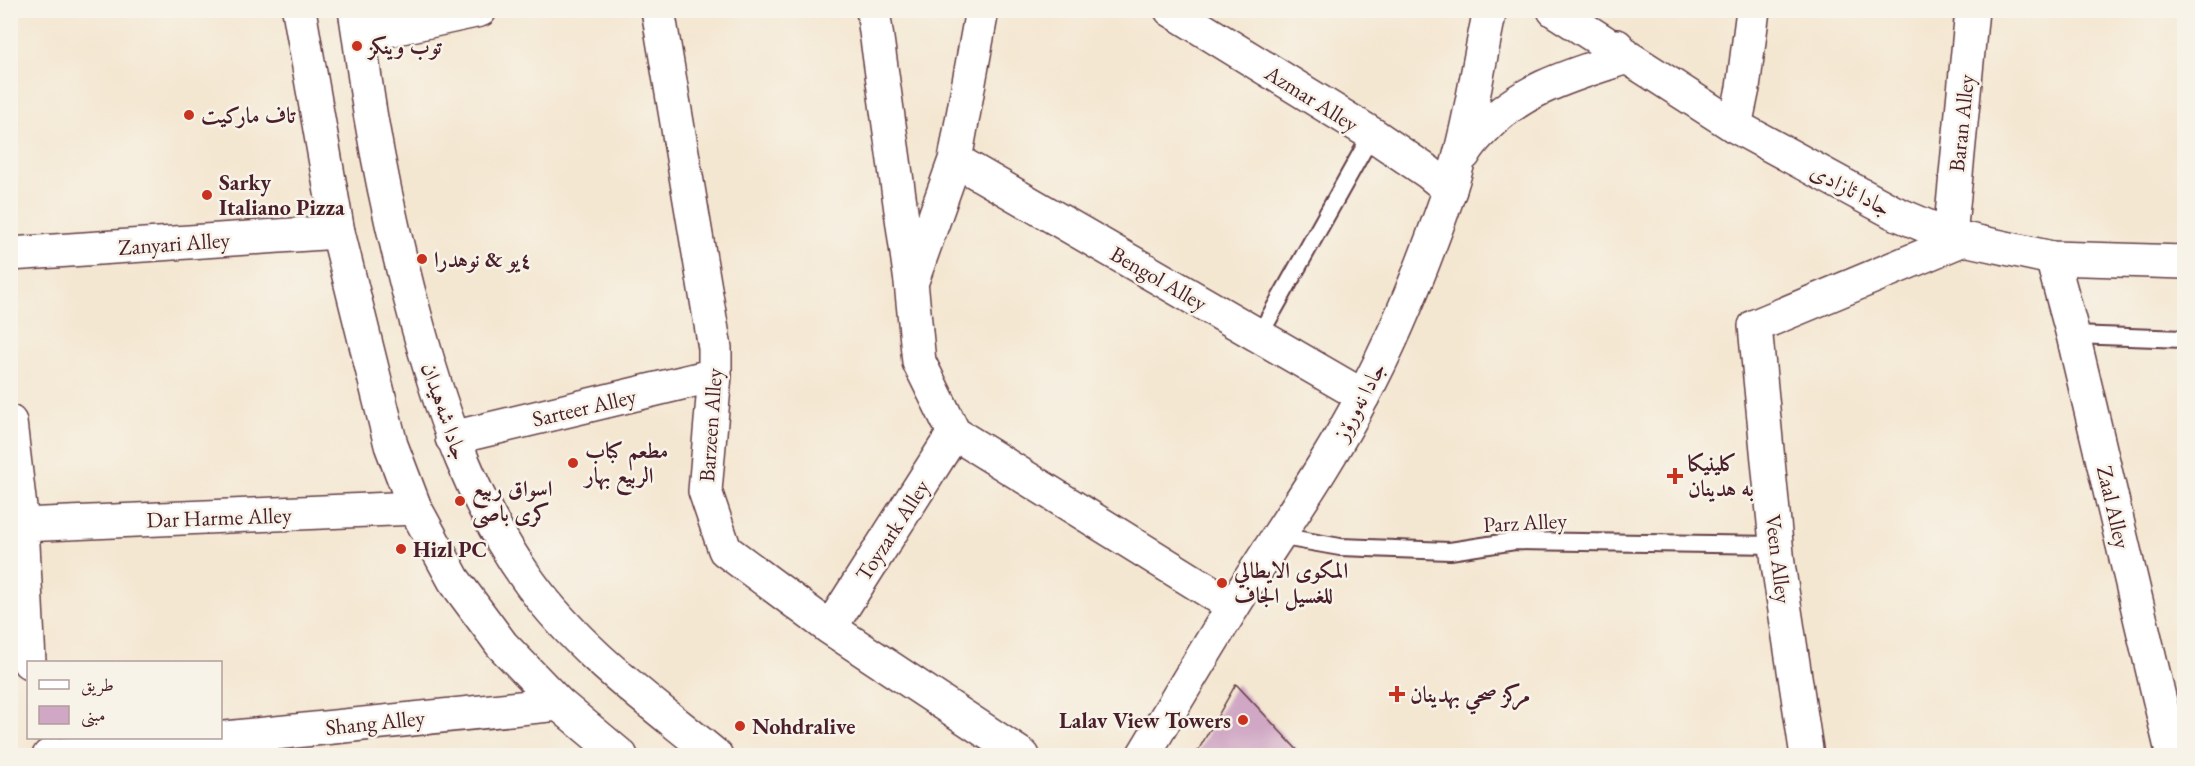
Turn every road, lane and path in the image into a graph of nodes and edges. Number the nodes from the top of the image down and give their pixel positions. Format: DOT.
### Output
graph roads {
  1 [pos="299,10"];
  2 [pos="480,10"];
  3 [pos="658,10"];
  4 [pos="873,10"];
  5 [pos="982,10"];
  6 [pos="1171,10"];
  7 [pos="1490,10"];
  8 [pos="1554,10"];
  9 [pos="1587,10"];
  10 [pos="1753,10"];
  11 [pos="1972,10"];
  12 [pos="357,23"];
  13 [pos="1627,57"];
  14 [pos="1735,126"];
  15 [pos="1372,135"];
  16 [pos="955,160"];
  17 [pos="1453,179"];
  18 [pos="338,232"];
  19 [pos="1957,238"];
  20 [pos="10,254"];
  21 [pos="2052,258"];
  22 [pos="2184,262"];
  23 [pos="911,282"];
  24 [pos="2073,335"];
  25 [pos="1259,336"];
  26 [pos="2184,339"];
  27 [pos="715,375"];
  28 [pos="1363,396"];
  29 [pos="10,422"];
  30 [pos="954,433"];
  31 [pos="452,438"];
  32 [pos="416,508"];
  33 [pos="22,525"];
  34 [pos="1278,536"];
  35 [pos="1776,545"];
  36 [pos="1233,606"];
  37 [pos="830,628"];
  38 [pos="29,661"];
  39 [pos="559,704"];
  40 [pos="222,738"];
  41 [pos="33,739"];
  42 [pos="216,739"];
  43 [pos="34,756"];
  44 [pos="49,756"];
  45 [pos="621,756"];
  46 [pos="716,756"];
  47 [pos="1023,756"];
  48 [pos="1143,756"];
  49 [pos="1807,756"];
  50 [pos="2173,756"];
  1 -- 18 [label="street"];
  2 -- 12 [label="street"];
  3 -- 27 [label="street, Barzeen Alley"];
  4 -- 23 [label="street"];
  5 -- 16 [label="street"];
  6 -- 15 [label="street, Azmar Alley"];
  7 -- 17 [label="street, جادا نەورۆز"];
  8 -- 13 [label="street, جادا ئازادی"];
  9 -- 13 [label="street"];
  10 -- 14 [label="street"];
  11 -- 19 [label="street, Baran Alley"];
  12 -- 31 [label="street, جادا شەهیدان"];
  13 -- 14 [label="street, جادا ئازادی"];
  13 -- 17 [label="street"];
  14 -- 19 [label="street, جادا ئازادی"];
  15 -- 17 [label="street, Azmar Alley"];
  15 -- 25 [label="lane"];
  16 -- 23 [label="street"];
  16 -- 25 [label="street, Bengol Alley"];
  17 -- 28 [label="street, جادا نەورۆز"];
  18 -- 20 [label="street, Zanyari Alley"];
  18 -- 32 [label="street"];
  19 -- 21 [label="street, جادا ئازادی"];
  19 -- 35 [label="street, Veen Alley"];
  21 -- 22 [label="street, جادا ئازادی"];
  21 -- 24 [label="street, Zaal Alley"];
  23 -- 30 [label="street"];
  24 -- 26 [label="lane"];
  24 -- 50 [label="street, Zaal Alley"];
  25 -- 28 [label="street, Bengol Alley"];
  27 -- 31 [label="street, Sarteer Alley"];
  27 -- 37 [label="street, Barzeen Alley"];
  28 -- 34 [label="street, جادا نەورۆز"];
  29 -- 33 [label="street"];
  30 -- 36 [label="street"];
  30 -- 37 [label="street, Toyzark Alley"];
  31 -- 46 [label="street, جادا شەهیدان"];
  32 -- 33 [label="street, Dar Harme Alley"];
  32 -- 39 [label="street"];
  33 -- 38 [label="street"];
  34 -- 35 [label="lane, Parz Alley"];
  34 -- 36 [label="street, جادا نەورۆز"];
  35 -- 49 [label="street, Veen Alley"];
  36 -- 48 [label="street, جادا نەورۆز"];
  37 -- 47 [label="street, Barzeen Alley"];
  39 -- 40 [label="street, Shang Alley"];
  39 -- 45 [label="street"];
  41 -- 43 [label="street"];
  42 -- 44 [label="street, Shang Alley"];
}
